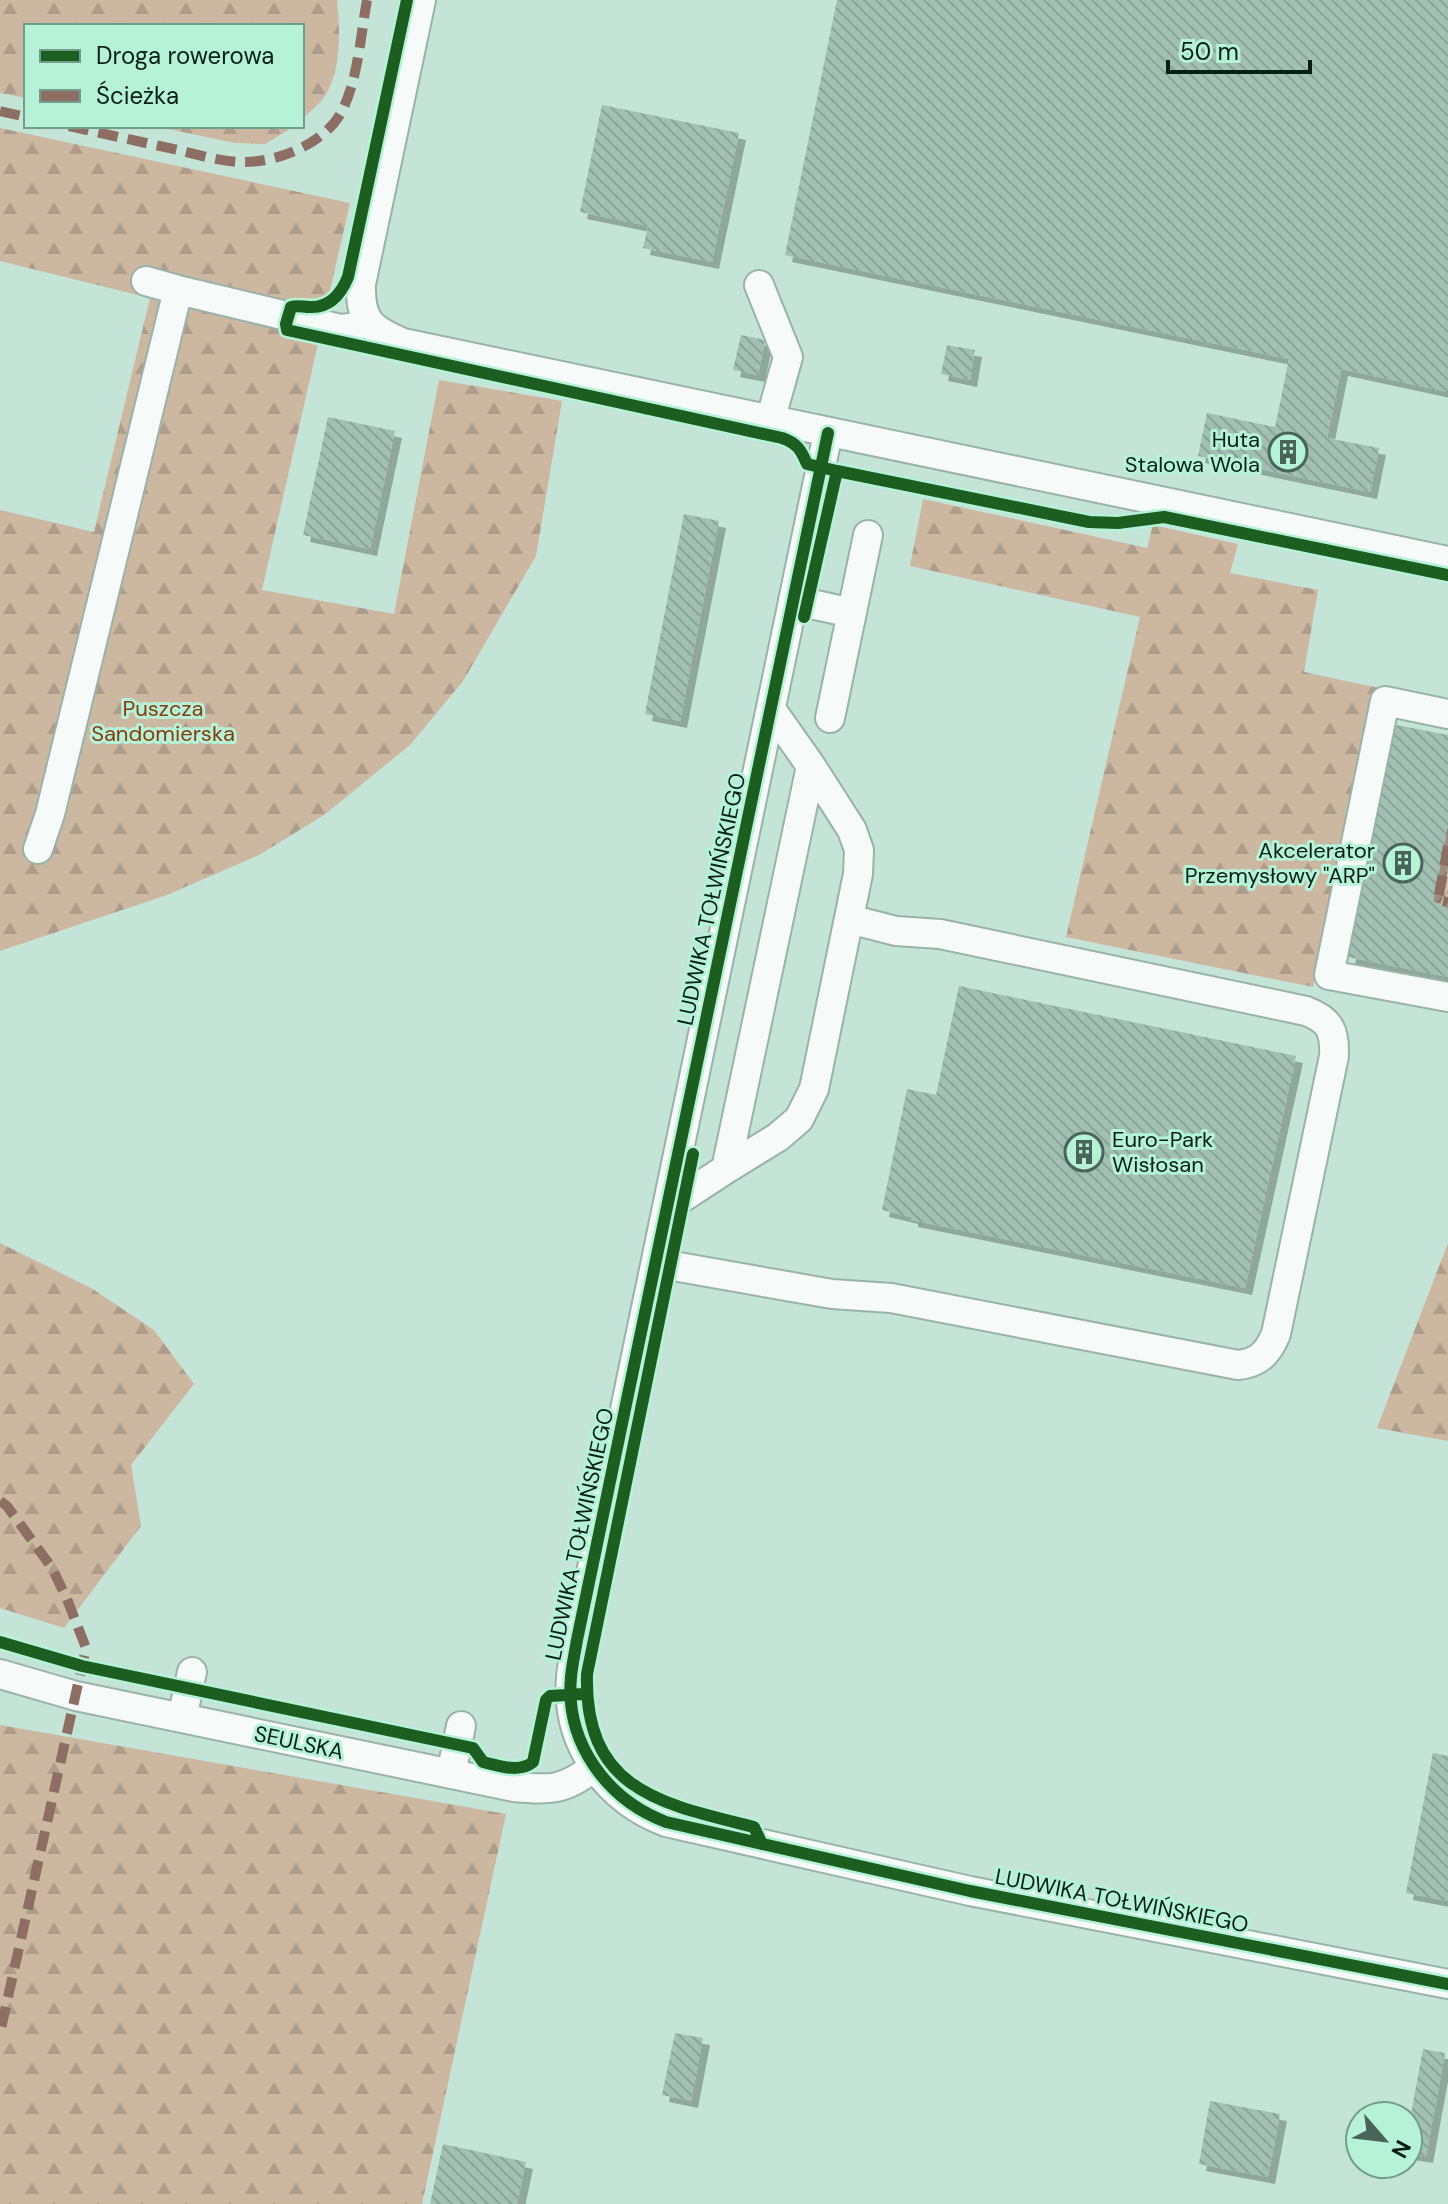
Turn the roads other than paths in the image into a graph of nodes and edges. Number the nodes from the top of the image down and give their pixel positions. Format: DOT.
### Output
graph roads {
  1 [pos="421,0"];
  2 [pos="146,281"];
  3 [pos="759,285"];
  4 [pos="178,290"];
  5 [pos="366,319"];
  6 [pos="770,421"];
  7 [pos="828,433"];
  8 [pos="868,535"];
  9 [pos="1448,561"];
  10 [pos="793,600"];
  11 [pos="852,613"];
  12 [pos="771,709"];
  13 [pos="1448,714"];
  14 [pos="830,718"];
  15 [pos="811,766"];
  16 [pos="38,849"];
  17 [pos="849,919"];
  18 [pos="1448,997"];
  19 [pos="726,1169"];
  20 [pos="668,1207"];
  21 [pos="656,1263"];
  22 [pos="192,1672"];
  23 [pos="0,1674"];
  24 [pos="182,1718"];
  25 [pos="461,1726"];
  26 [pos="594,1767"];
  27 [pos="451,1774"];
  28 [pos="1448,1984"];
  1 -- 5 [label="street"];
  2 -- 4 [label="street"];
  3 -- 6 [label="street"];
  4 -- 5 [label="street"];
  4 -- 16 [label="street"];
  5 -- 6 [label="street"];
  6 -- 7 [label="street"];
  7 -- 9 [label="street"];
  7 -- 10 [label="street, LUDWIKA TOŁWIŃSKIEGO"];
  8 -- 11 [label="street"];
  10 -- 11 [label="street"];
  10 -- 12 [label="street, LUDWIKA TOŁWIŃSKIEGO"];
  11 -- 14 [label="street"];
  12 -- 15 [label="street"];
  12 -- 20 [label="street, LUDWIKA TOŁWIŃSKIEGO"];
  13 -- 18 [label="street"];
  15 -- 17 [label="street"];
  15 -- 19 [label="street"];
  17 -- 19 [label="street"];
  17 -- 21 [label="street"];
  19 -- 20 [label="street"];
  20 -- 21 [label="street, LUDWIKA TOŁWIŃSKIEGO"];
  21 -- 26 [label="street, LUDWIKA TOŁWIŃSKIEGO"];
  22 -- 24 [label="street"];
  23 -- 24 [label="street, SEULSKA"];
  24 -- 27 [label="street, SEULSKA"];
  25 -- 27 [label="street"];
  26 -- 27 [label="street, SEULSKA"];
  26 -- 28 [label="street, LUDWIKA TOŁWIŃSKIEGO"];
}
